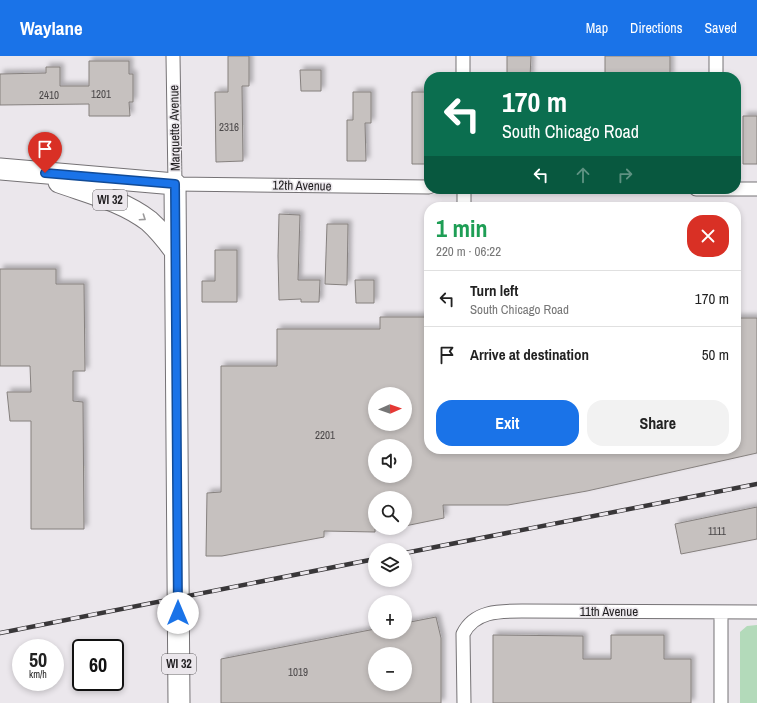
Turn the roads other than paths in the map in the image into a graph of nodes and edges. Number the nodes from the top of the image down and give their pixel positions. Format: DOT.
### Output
graph roads {
  1 [pos="173,56"];
  2 [pos="463,56"];
  3 [pos="716,56"];
  4 [pos="463,72"];
  5 [pos="716,72"];
  6 [pos="0,169"];
  7 [pos="30,172"];
  8 [pos="175,184"];
  9 [pos="424,187"];
  10 [pos="741,189"];
  11 [pos="757,189"];
  12 [pos="175,251"];
  13 [pos="721,612"];
  14 [pos="757,612"];
  15 [pos="179,703"];
  16 [pos="464,703"];
  17 [pos="721,703"];
  1 -- 8 [label="street, Marquette Avenue"];
  2 -- 4 [label="street"];
  3 -- 5 [label="street"];
  6 -- 7 [label="main road, WI 32"];
  7 -- 8 [label="main road, WI 32"];
  7 -- 12 [label="main road, WI 32, one-way"];
  8 -- 9 [label="street, 12th Avenue"];
  8 -- 12 [label="main road, Marquette Avenue / WI 32"];
  10 -- 11 [label="street"];
  12 -- 15 [label="main road, Marquette Avenue / WI 32"];
  13 -- 14 [label="street, 11th Avenue"];
  13 -- 16 [label="street, 11th Avenue"];
  13 -- 17 [label="street"];
}
